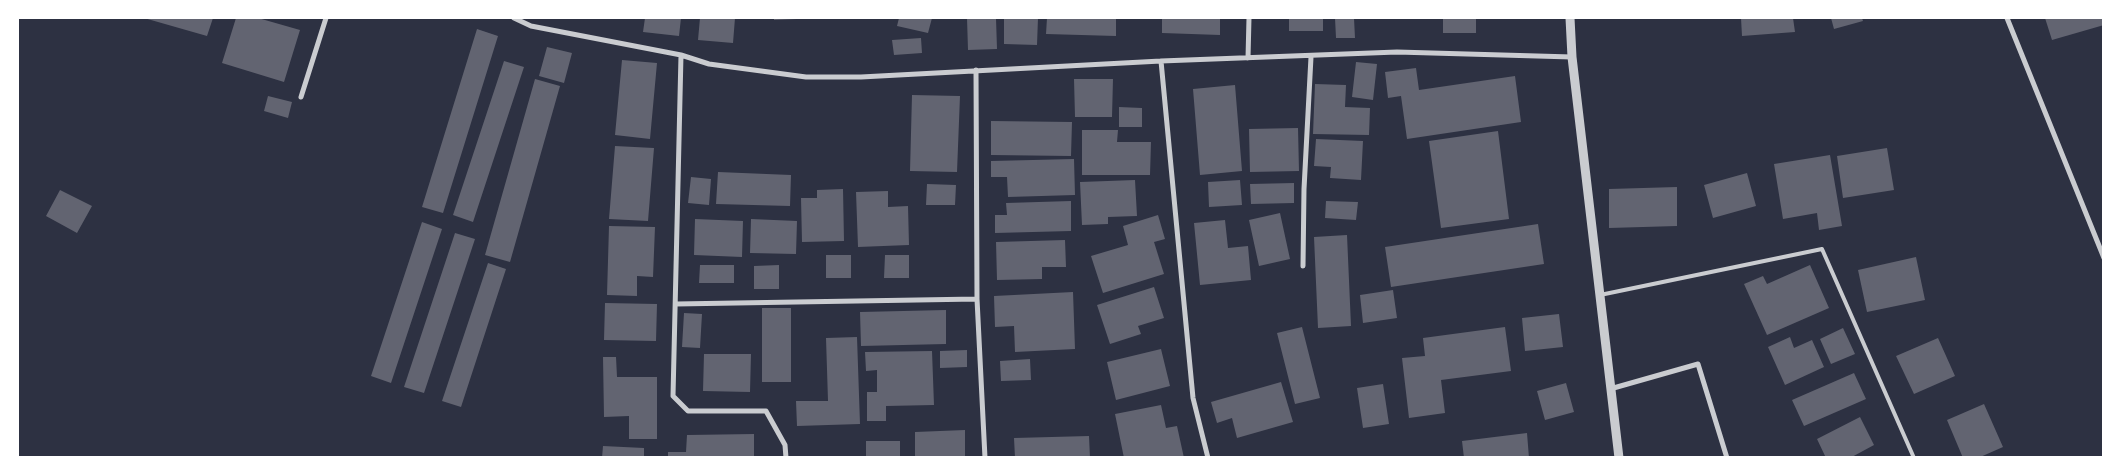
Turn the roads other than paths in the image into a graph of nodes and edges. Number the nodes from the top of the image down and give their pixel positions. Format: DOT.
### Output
graph roads {
  1 [pos="326,18"];
  2 [pos="514,18"];
  3 [pos="1249,18"];
  4 [pos="1570,18"];
  5 [pos="2007,18"];
  6 [pos="681,55"];
  7 [pos="1311,57"];
  8 [pos="1572,57"];
  9 [pos="1248,58"];
  10 [pos="1161,61"];
  11 [pos="976,70"];
  12 [pos="301,97"];
  13 [pos="2104,258"];
  14 [pos="1303,266"];
  15 [pos="1600,295"];
  16 [pos="977,299"];
  17 [pos="676,304"];
  18 [pos="1610,389"];
  19 [pos="786,458"];
  20 [pos="985,458"];
  21 [pos="1208,458"];
  22 [pos="1619,458"];
  23 [pos="1727,458"];
  24 [pos="1914,458"];
  1 -- 12 [label="street"];
  2 -- 6 [label="street"];
  3 -- 9 [label="street"];
  4 -- 8 [label="street"];
  5 -- 13 [label="street"];
  6 -- 11 [label="street"];
  6 -- 17 [label="street"];
  7 -- 8 [label="street"];
  7 -- 9 [label="street"];
  7 -- 14 [label="street"];
  8 -- 15 [label="street"];
  9 -- 10 [label="street"];
  10 -- 11 [label="street"];
  10 -- 21 [label="street"];
  11 -- 16 [label="street"];
  15 -- 18 [label="street"];
  15 -- 24 [label="lane"];
  16 -- 17 [label="street"];
  16 -- 20 [label="street"];
  17 -- 19 [label="street"];
  18 -- 22 [label="street"];
  18 -- 23 [label="street"];
}
